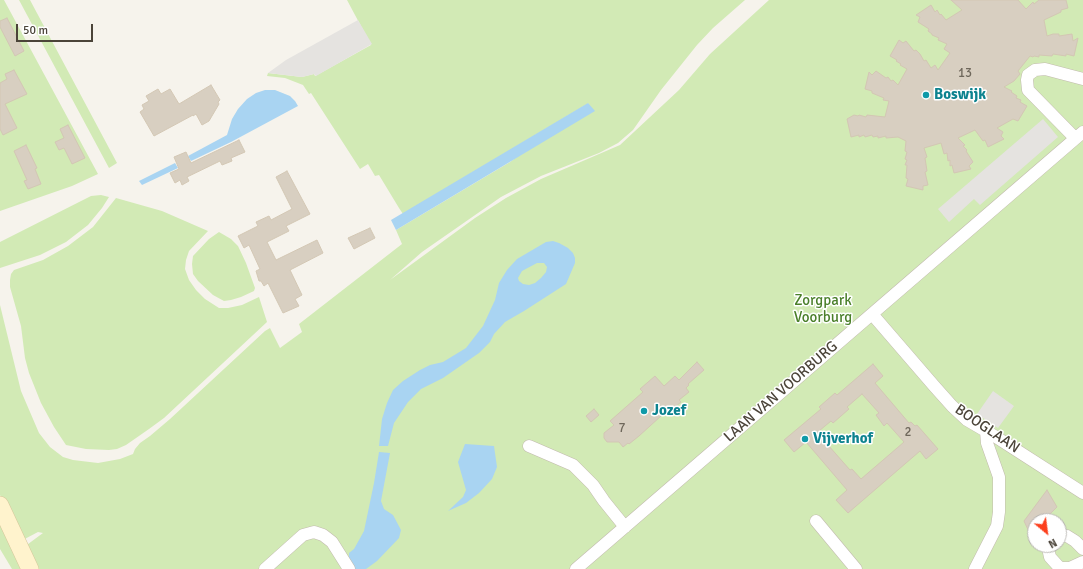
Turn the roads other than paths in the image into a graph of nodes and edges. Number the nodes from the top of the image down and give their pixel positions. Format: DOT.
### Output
graph roads {
  1 [pos="1083,79"];
  2 [pos="1079,135"];
  3 [pos="872,314"];
  4 [pos="986,431"];
  5 [pos="529,446"];
  6 [pos="1083,494"];
  7 [pos="0,505"];
  8 [pos="816,521"];
  9 [pos="625,527"];
  10 [pos="1067,536"];
  11 [pos="1083,549"];
  12 [pos="1049,553"];
  13 [pos="1083,562"];
  14 [pos="346,565"];
  15 [pos="30,569"];
  16 [pos="265,569"];
  17 [pos="576,569"];
  18 [pos="856,569"];
  19 [pos="975,569"];
  1 -- 2 [label="street"];
  2 -- 3 [label="street, LAAN VAN VOORBURG"];
  3 -- 4 [label="street, BOOGLAAN"];
  3 -- 9 [label="street, LAAN VAN VOORBURG"];
  4 -- 6 [label="street, BOOGLAAN"];
  4 -- 19 [label="street"];
  5 -- 9 [label="street"];
  7 -- 15 [label="street"];
  8 -- 18 [label="street"];
  9 -- 17 [label="street, LAAN VAN VOORBURG"];
  10 -- 11 [label="street"];
  12 -- 13 [label="street"];
  14 -- 16 [label="street"];
}
